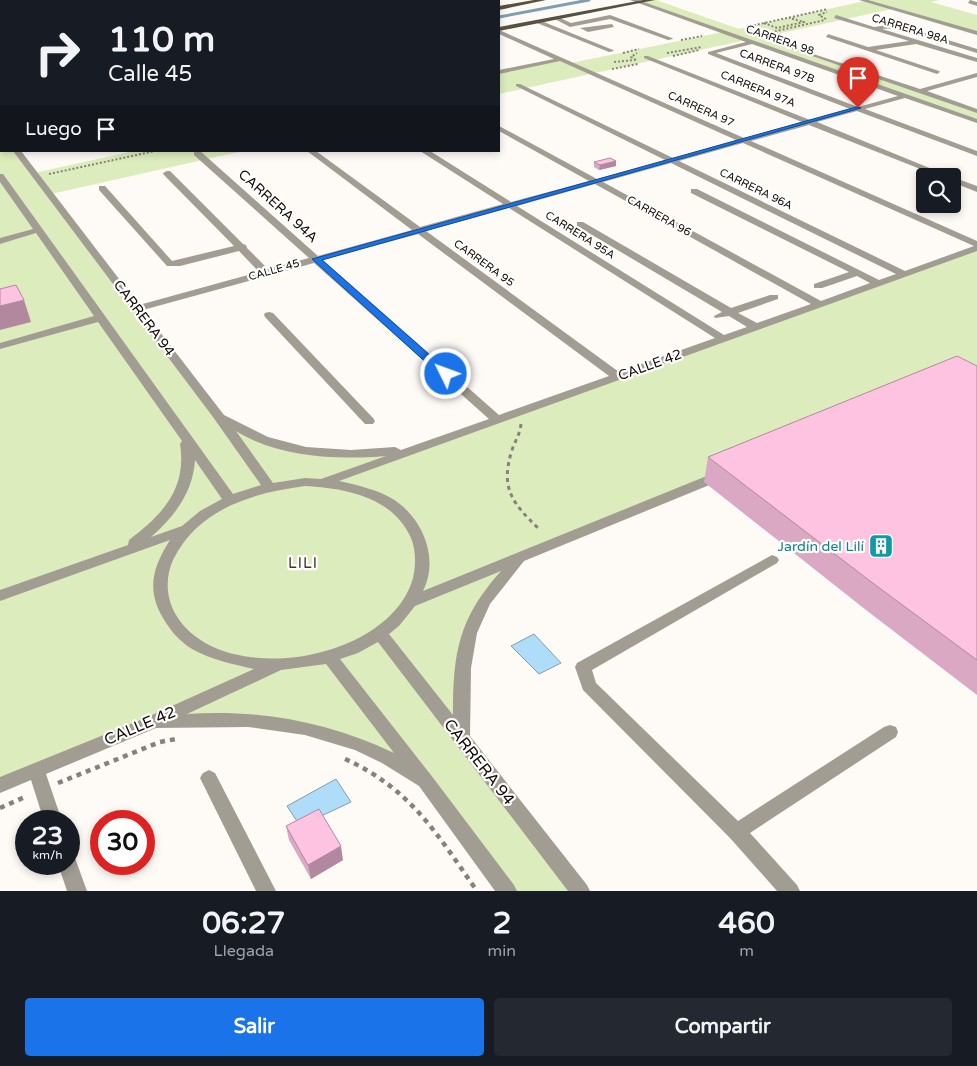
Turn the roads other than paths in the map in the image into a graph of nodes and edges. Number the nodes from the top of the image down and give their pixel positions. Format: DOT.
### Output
graph roads {
  1 [pos="543,0"];
  2 [pos="652,0"];
  3 [pos="862,0"];
  4 [pos="636,1"];
  5 [pos="970,2"];
  6 [pos="977,4"];
  7 [pos="500,8"];
  8 [pos="836,17"];
  9 [pos="556,18"];
  10 [pos="621,21"];
  11 [pos="539,22"];
  12 [pos="612,26"];
  13 [pos="874,29"];
  14 [pos="500,30"];
  15 [pos="500,30"];
  16 [pos="977,33"];
  17 [pos="828,36"];
  18 [pos="670,39"];
  19 [pos="752,42"];
  20 [pos="916,42"];
  21 [pos="781,43"];
  22 [pos="898,46"];
  23 [pos="866,49"];
  24 [pos="977,50"];
  25 [pos="611,51"];
  26 [pos="884,52"];
  27 [pos="646,57"];
  28 [pos="561,59"];
  29 [pos="977,60"];
  30 [pos="501,70"];
  31 [pos="937,72"];
  32 [pos="977,75"];
  33 [pos="518,85"];
  34 [pos="920,91"];
  35 [pos="904,96"];
  36 [pos="858,108"];
  37 [pos="977,110"];
  38 [pos="977,121"];
  39 [pos="809,122"];
  40 [pos="500,129"];
  41 [pos="744,140"];
  42 [pos="18,152"];
  43 [pos="312,152"];
  44 [pos="426,152"];
  45 [pos="197,153"];
  46 [pos="977,154"];
  47 [pos="672,160"];
  48 [pos="925,168"];
  49 [pos="167,173"];
  50 [pos="0,176"];
  51 [pos="595,181"];
  52 [pos="961,183"];
  53 [pos="102,188"];
  54 [pos="977,189"];
  55 [pos="694,191"];
  56 [pos="510,205"];
  57 [pos="580,224"];
  58 [pos="38,230"];
  59 [pos="419,230"];
  60 [pos="0,241"];
  61 [pos="977,244"];
  62 [pos="243,248"];
  63 [pos="977,248"];
  64 [pos="316,259"];
  65 [pos="266,273"];
  66 [pos="858,273"];
  67 [pos="904,274"];
  68 [pos="878,283"];
  69 [pos="818,286"];
  70 [pos="774,297"];
  71 [pos="819,304"];
  72 [pos="136,309"];
  73 [pos="730,312"];
  74 [pos="269,315"];
  75 [pos="719,316"];
  76 [pos="100,318"];
  77 [pos="755,327"];
  78 [pos="724,339"];
  79 [pos="0,346"];
  80 [pos="618,376"];
  81 [pos="217,414"];
  82 [pos="497,420"];
  83 [pos="368,421"];
  84 [pos="182,435"];
  85 [pos="427,445"];
  86 [pos="731,470"];
  87 [pos="322,483"];
  88 [pos="269,487"];
  89 [pos="230,500"];
  90 [pos="186,529"];
  91 [pos="122,551"];
  92 [pos="519,559"];
  93 [pos="772,560"];
  94 [pos="0,596"];
  95 [pos="409,603"];
  96 [pos="379,633"];
  97 [pos="329,656"];
  98 [pos="279,664"];
  99 [pos="149,724"];
  100 [pos="890,732"];
  101 [pos="461,739"];
  102 [pos="36,769"];
  103 [pos="209,778"];
  104 [pos="428,784"];
  105 [pos="0,785"];
  106 [pos="49,810"];
  107 [pos="737,832"];
  108 [pos="72,875"];
  109 [pos="77,891"];
  110 [pos="266,891"];
  111 [pos="507,891"];
  112 [pos="580,891"];
  113 [pos="790,891"];
  1 -- 7 [label="main road"];
  2 -- 4 [label="main road"];
  3 -- 16 [label="street"];
  4 -- 9 [label="main road"];
  4 -- 19 [label="street, CARRERA 98"];
  5 -- 6 [label="street"];
  8 -- 13 [label="street, CARRERA 98A"];
  9 -- 10 [label="street"];
  9 -- 11 [label="main road"];
  10 -- 12 [label="street"];
  10 -- 18 [label="street"];
  11 -- 14 [label="main road"];
  11 -- 25 [label="street"];
  13 -- 20 [label="street, CARRERA 98A"];
  13 -- 24 [label="street"];
  15 -- 28 [label="street, CARRERA 97"];
  17 -- 23 [label="street"];
  19 -- 35 [label="street, CARRERA 98"];
  19 -- 36 [label="street, CARRERA 97B"];
  20 -- 22 [label="street"];
  20 -- 29 [label="street, CARRERA 98A"];
  21 -- 34 [label="street, CARRERA 98"];
  22 -- 23 [label="street"];
  22 -- 26 [label="street"];
  23 -- 31 [label="street"];
  27 -- 39 [label="street, CARRERA 97A"];
  28 -- 30 [label="street"];
  28 -- 41 [label="street, CARRERA 97"];
  32 -- 34 [label="street"];
  33 -- 47 [label="street, CARRERA 96A"];
  34 -- 37 [label="street, CARRERA 98"];
  35 -- 36 [label="street, CALLE 45"];
  35 -- 38 [label="street, CARRERA 98"];
  36 -- 39 [label="street, CALLE 45"];
  36 -- 46 [label="street, CARRERA 97B"];
  39 -- 41 [label="street, CALLE 45"];
  39 -- 48 [label="street, CARRERA 97A"];
  40 -- 51 [label="street, CARRERA 96"];
  41 -- 47 [label="street, CALLE 45"];
  41 -- 61 [label="street, CARRERA 97"];
  42 -- 72 [label="street, CARRERA 94"];
  43 -- 59 [label="street, CARRERA 95"];
  44 -- 56 [label="street, CARRERA 95A"];
  45 -- 64 [label="street, CARRERA 94A"];
  47 -- 51 [label="street, CALLE 45"];
  47 -- 67 [label="street, CARRERA 96A"];
  49 -- 62 [label="street"];
  50 -- 58 [label="street"];
  51 -- 56 [label="street, CALLE 45"];
  51 -- 71 [label="street, CARRERA 96"];
  52 -- 54 [label="street"];
  53 -- 62 [label="street"];
  55 -- 66 [label="street"];
  56 -- 59 [label="street, CALLE 45"];
  56 -- 78 [label="street, CARRERA 95A"];
  57 -- 73 [label="street"];
  58 -- 60 [label="street"];
  58 -- 76 [label="street"];
  59 -- 64 [label="street, CALLE 45"];
  59 -- 80 [label="street, CARRERA 95"];
  62 -- 65 [label="street"];
  63 -- 67 [label="street, CALLE 42"];
  64 -- 65 [label="street, CALLE 45"];
  64 -- 82 [label="street, CARRERA 94A"];
  65 -- 72 [label="street, CALLE 45"];
  66 -- 68 [label="street"];
  66 -- 69 [label="street"];
  67 -- 68 [label="street, CALLE 42"];
  68 -- 71 [label="street, CALLE 42"];
  70 -- 73 [label="street"];
  71 -- 77 [label="street, CALLE 42"];
  72 -- 81 [label="street, CARRERA 94"];
  73 -- 75 [label="street"];
  73 -- 77 [label="street"];
  74 -- 83 [label="street"];
  76 -- 79 [label="street"];
  76 -- 84 [label="street"];
  77 -- 78 [label="street, CALLE 42"];
  78 -- 80 [label="street, CALLE 42"];
  80 -- 82 [label="street, CALLE 42"];
  81 -- 85 [label="street"];
  81 -- 88 [label="street, CARRERA 94"];
  82 -- 85 [label="street, CALLE 42"];
  84 -- 89 [label="street"];
  84 -- 91 [label="street"];
  85 -- 87 [label="street, CALLE 42"];
  86 -- 92 [label="street"];
  87 -- 88 [label="street"];
  87 -- 95 [label="street"];
  88 -- 89 [label="street"];
  89 -- 90 [label="street"];
  90 -- 91 [label="street"];
  90 -- 98 [label="street"];
  91 -- 94 [label="street"];
  92 -- 95 [label="street"];
  92 -- 101 [label="street"];
  93 -- 107 [label="street"];
  95 -- 96 [label="street"];
  96 -- 97 [label="street"];
  96 -- 101 [label="street, CARRERA 94"];
  97 -- 98 [label="street"];
  97 -- 104 [label="street"];
  98 -- 99 [label="street, CALLE 42"];
  99 -- 102 [label="street, CALLE 42"];
  99 -- 104 [label="street"];
  100 -- 107 [label="street"];
  101 -- 112 [label="street, CARRERA 94"];
  102 -- 105 [label="street, CALLE 42"];
  102 -- 106 [label="street"];
  103 -- 110 [label="street"];
  104 -- 111 [label="street"];
  107 -- 113 [label="street"];
  108 -- 109 [label="street"];
}
